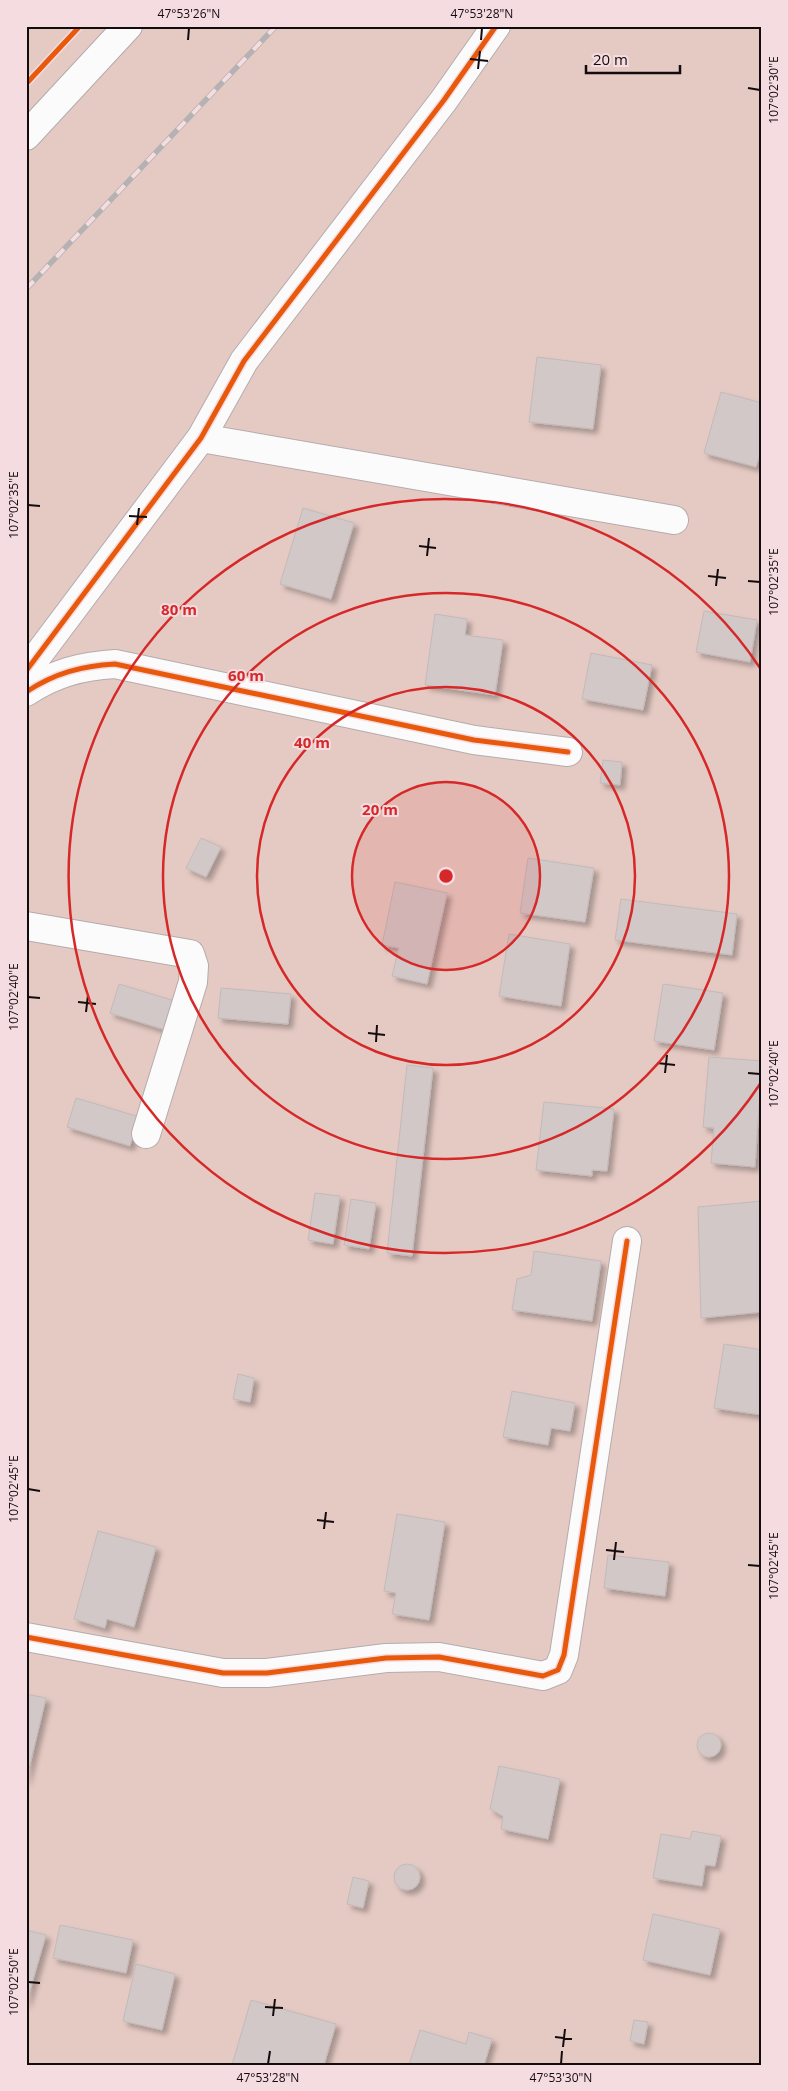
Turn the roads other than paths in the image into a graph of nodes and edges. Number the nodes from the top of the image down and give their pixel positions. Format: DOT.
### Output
graph roads {
  1 [pos="128,26"];
  2 [pos="496,26"];
  3 [pos="26,136"];
  4 [pos="201,438"];
  5 [pos="674,520"];
  6 [pos="26,671"];
  7 [pos="26,692"];
  8 [pos="568,752"];
  9 [pos="26,926"];
  10 [pos="146,1134"];
  11 [pos="627,1241"];
  12 [pos="26,1637"];
  1 -- 3 [label="street"];
  2 -- 4 [label="street"];
  4 -- 5 [label="street"];
  4 -- 6 [label="street"];
  7 -- 8 [label="street"];
  9 -- 10 [label="street"];
  11 -- 12 [label="street"];
}
